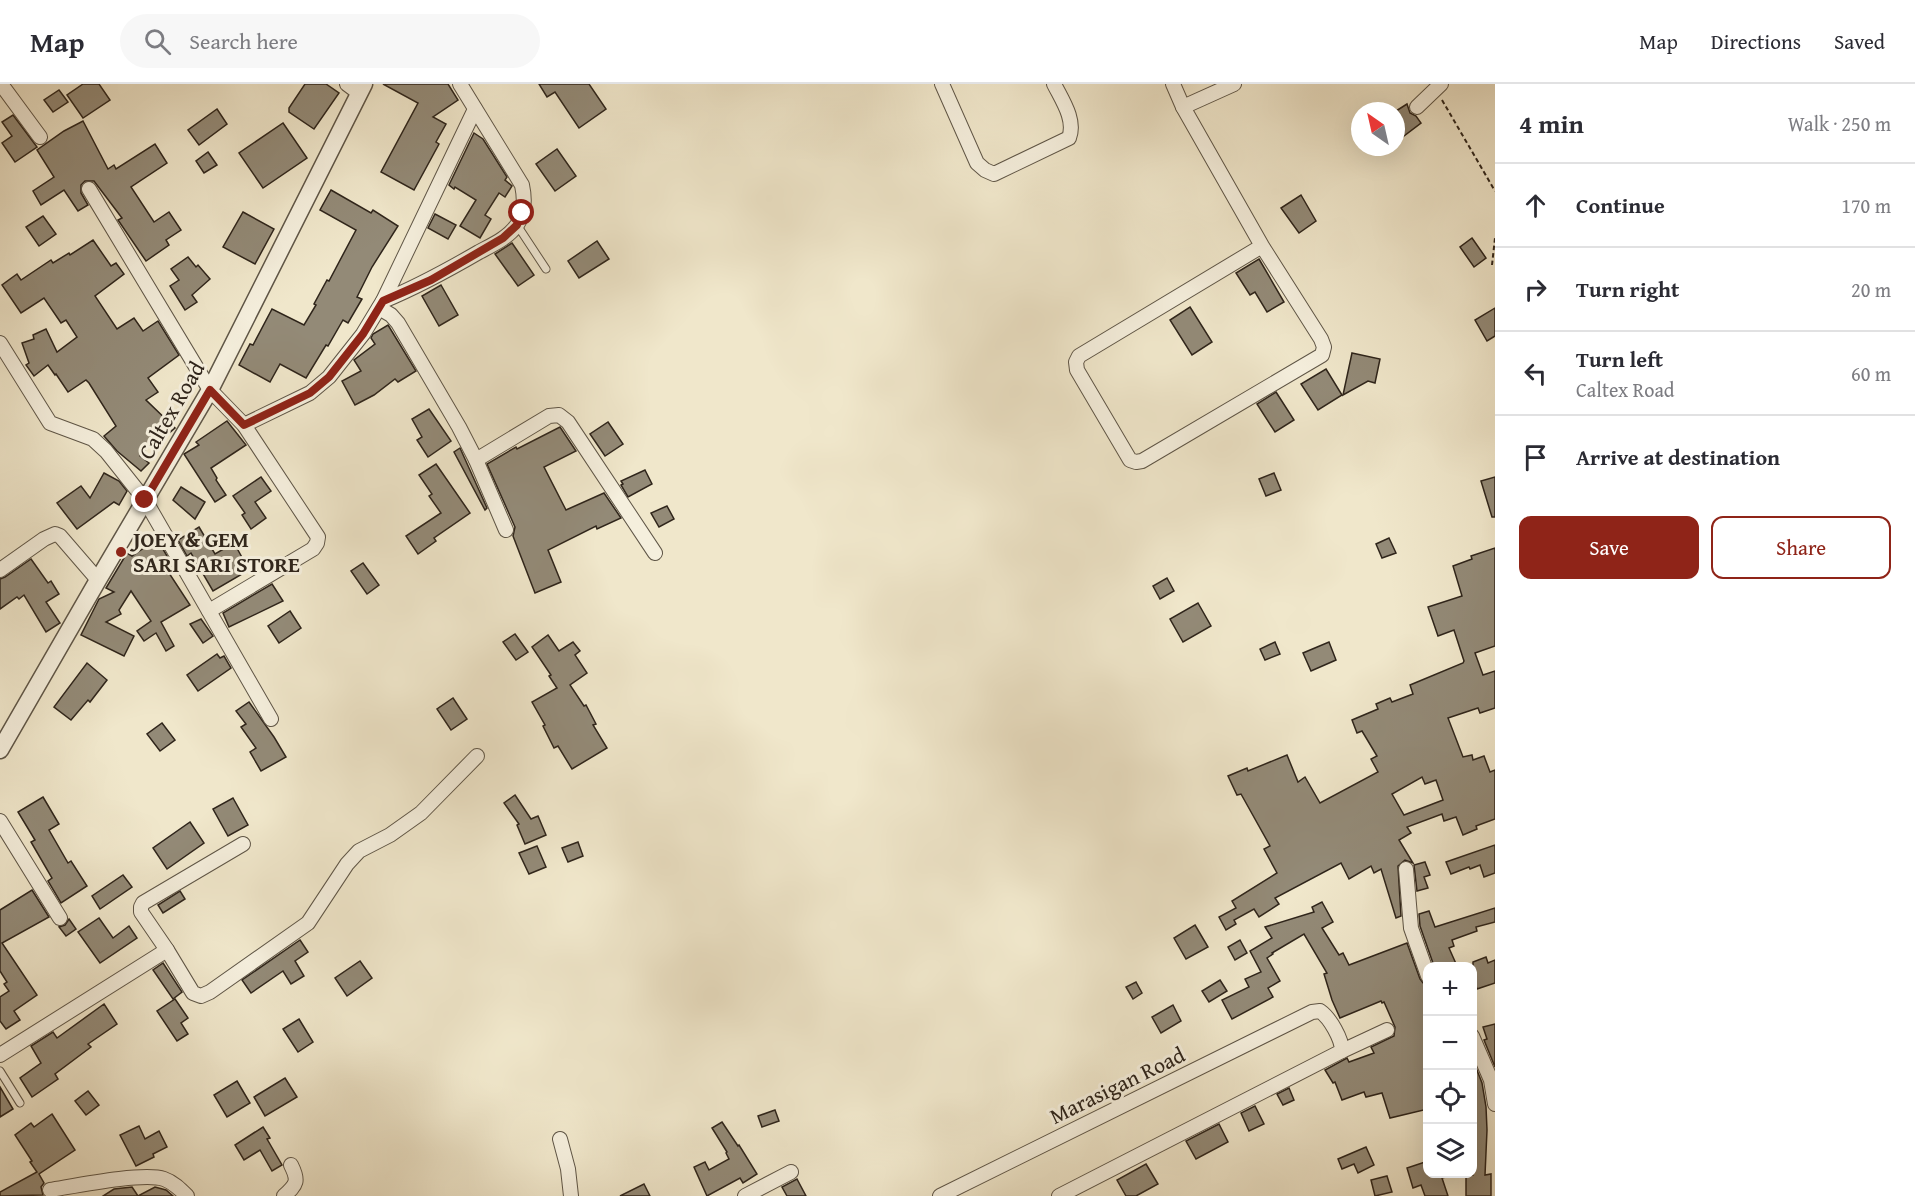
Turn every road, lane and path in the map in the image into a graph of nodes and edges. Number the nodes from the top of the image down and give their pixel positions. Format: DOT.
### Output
graph roads {
  1 [pos="1,84"];
  2 [pos="460,84"];
  3 [pos="942,84"];
  4 [pos="1054,84"];
  5 [pos="1173,84"];
  6 [pos="1234,84"];
  7 [pos="357,87"];
  8 [pos="1438,87"];
  9 [pos="1417,106"];
  10 [pos="1183,107"];
  11 [pos="475,110"];
  12 [pos="40,137"];
  13 [pos="89,189"];
  14 [pos="1495,191"];
  15 [pos="517,225"];
  16 [pos="1495,238"];
  17 [pos="1262,246"];
  18 [pos="1492,265"];
  19 [pos="546,269"];
  20 [pos="381,305"];
  21 [pos="0,343"];
  22 [pos="210,390"];
  23 [pos="244,425"];
  24 [pos="476,460"];
  25 [pos="145,500"];
  26 [pos="506,530"];
  27 [pos="655,553"];
  28 [pos="0,570"];
  29 [pos="98,580"];
  30 [pos="209,611"];
  31 [pos="271,719"];
  32 [pos="0,750"];
  33 [pos="477,756"];
  34 [pos="0,821"];
  35 [pos="243,844"];
  36 [pos="1406,869"];
  37 [pos="60,918"];
  38 [pos="167,950"];
  39 [pos="1423,962"];
  40 [pos="1387,1030"];
  41 [pos="1477,1046"];
  42 [pos="1342,1051"];
  43 [pos="0,1055"];
  44 [pos="0,1071"];
  45 [pos="20,1103"];
  46 [pos="1495,1104"];
  47 [pos="560,1139"];
  48 [pos="291,1165"];
  49 [pos="791,1172"];
  50 [pos="50,1190"];
  51 [pos="751,1195"];
  52 [pos="187,1196"];
  53 [pos="284,1196"];
  54 [pos="571,1196"];
  55 [pos="940,1196"];
  56 [pos="1059,1196"];
  1 -- 12 [label="street"];
  2 -- 11 [label="street"];
  3 -- 4 [label="street"];
  5 -- 10 [label="street"];
  6 -- 10 [label="street"];
  7 -- 22 [label="street, Caltex Road"];
  8 -- 9 [label="street"];
  8 -- 14 [label="path"];
  10 -- 17 [label="street"];
  11 -- 15 [label="street"];
  11 -- 20 [label="street"];
  13 -- 22 [label="street"];
  15 -- 19 [label="lane"];
  15 -- 20 [label="street"];
  16 -- 18 [label="path"];
  17 -- 17 [label="street"];
  20 -- 23 [label="street"];
  20 -- 24 [label="street"];
  21 -- 25 [label="street"];
  22 -- 23 [label="street"];
  22 -- 25 [label="street, Caltex Road"];
  23 -- 30 [label="street"];
  24 -- 26 [label="street"];
  24 -- 27 [label="street"];
  25 -- 29 [label="street, Caltex Road"];
  25 -- 30 [label="street"];
  28 -- 29 [label="street"];
  29 -- 32 [label="street, Caltex Road"];
  30 -- 31 [label="street"];
  33 -- 38 [label="street"];
  34 -- 37 [label="street"];
  35 -- 38 [label="street"];
  36 -- 39 [label="street"];
  38 -- 43 [label="street"];
  40 -- 42 [label="street"];
  41 -- 46 [label="street"];
  42 -- 55 [label="street, Marasigan Road"];
  42 -- 56 [label="street"];
  44 -- 45 [label="lane"];
  47 -- 54 [label="street"];
  48 -- 53 [label="street"];
  49 -- 51 [label="street"];
  50 -- 52 [label="street"];
}
